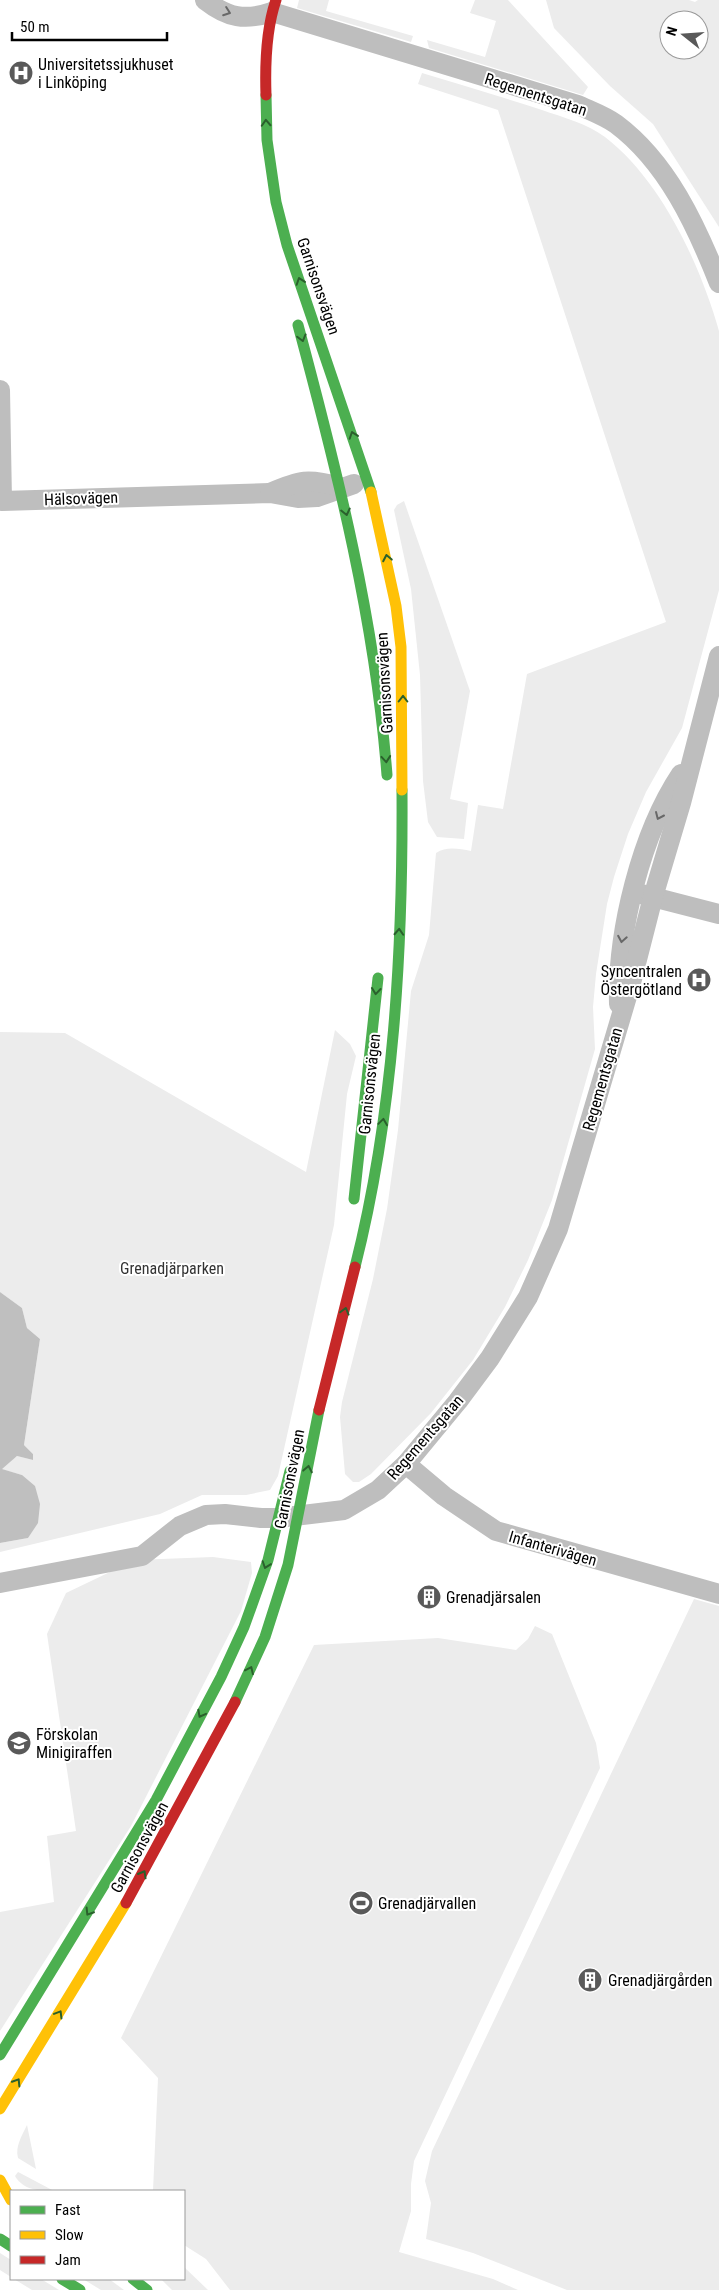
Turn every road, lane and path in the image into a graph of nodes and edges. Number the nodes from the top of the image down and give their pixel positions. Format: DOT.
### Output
graph roads {
  1 [pos="205,0"];
  2 [pos="262,9"];
  3 [pos="259,172"];
  4 [pos="285,276"];
  5 [pos="719,283"];
  6 [pos="295,313"];
  7 [pos="0,390"];
  8 [pos="369,481"];
  9 [pos="340,487"];
  10 [pos="719,656"];
  11 [pos="691,758"];
  12 [pos="387,790"];
  13 [pos="633,892"];
  14 [pos="653,897"];
  15 [pos="719,914"];
  16 [pos="379,968"];
  17 [pos="619,1016"];
  18 [pos="353,1212"];
  19 [pos="351,1230"];
  20 [pos="322,1349"];
  21 [pos="292,1462"];
  22 [pos="406,1464"];
  23 [pos="298,1517"];
  24 [pos="278,1518"];
  25 [pos="0,1583"];
  26 [pos="719,1594"];
  27 [pos="0,2055"];
  28 [pos="0,2109"];
  29 [pos="0,2180"];
  30 [pos="10,2198"];
  31 [pos="64,2280"];
  32 [pos="134,2280"];
  33 [pos="80,2290"];
  34 [pos="147,2290"];
  1 -- 2 [label="street, Regementsgatan, one-way"];
  2 -- 5 [label="street, Regementsgatan"];
  8 -- 2 [label="street, Garnisonsvägen, one-way"];
  3 -- 4 [label="street, Garnisonsvägen"];
  6 -- 9 [label="street, Garnisonsvägen, one-way"];
  7 -- 9 [label="street, Hälsovägen"];
  8 -- 9 [label="street, Hälsovägen"];
  23 -- 8 [label="street, Garnisonsvägen, one-way"];
  9 -- 12 [label="street, Garnisonsvägen, one-way"];
  10 -- 11 [label="street, Regementsgatan"];
  11 -- 13 [label="street, Regementsgatan, one-way"];
  11 -- 14 [label="street, Regementsgatan"];
  13 -- 14 [label="street"];
  13 -- 17 [label="street, Regementsgatan, one-way"];
  14 -- 15 [label="street"];
  14 -- 17 [label="street, Regementsgatan"];
  16 -- 18 [label="street, Garnisonsvägen, one-way"];
  17 -- 22 [label="street, Regementsgatan"];
  19 -- 20 [label="street"];
  21 -- 24 [label="street, Garnisonsvägen"];
  22 -- 23 [label="street, Regementsgatan"];
  22 -- 26 [label="street, Infanterivägen"];
  23 -- 24 [label="street, Regementsgatan"];
  28 -- 23 [label="street, Garnisonsvägen, one-way"];
  24 -- 25 [label="street, Regementsgatan"];
  24 -- 27 [label="street, Garnisonsvägen, one-way"];
  29 -- 30 [label="street"];
  31 -- 33 [label="street"];
  32 -- 34 [label="street"];
}
